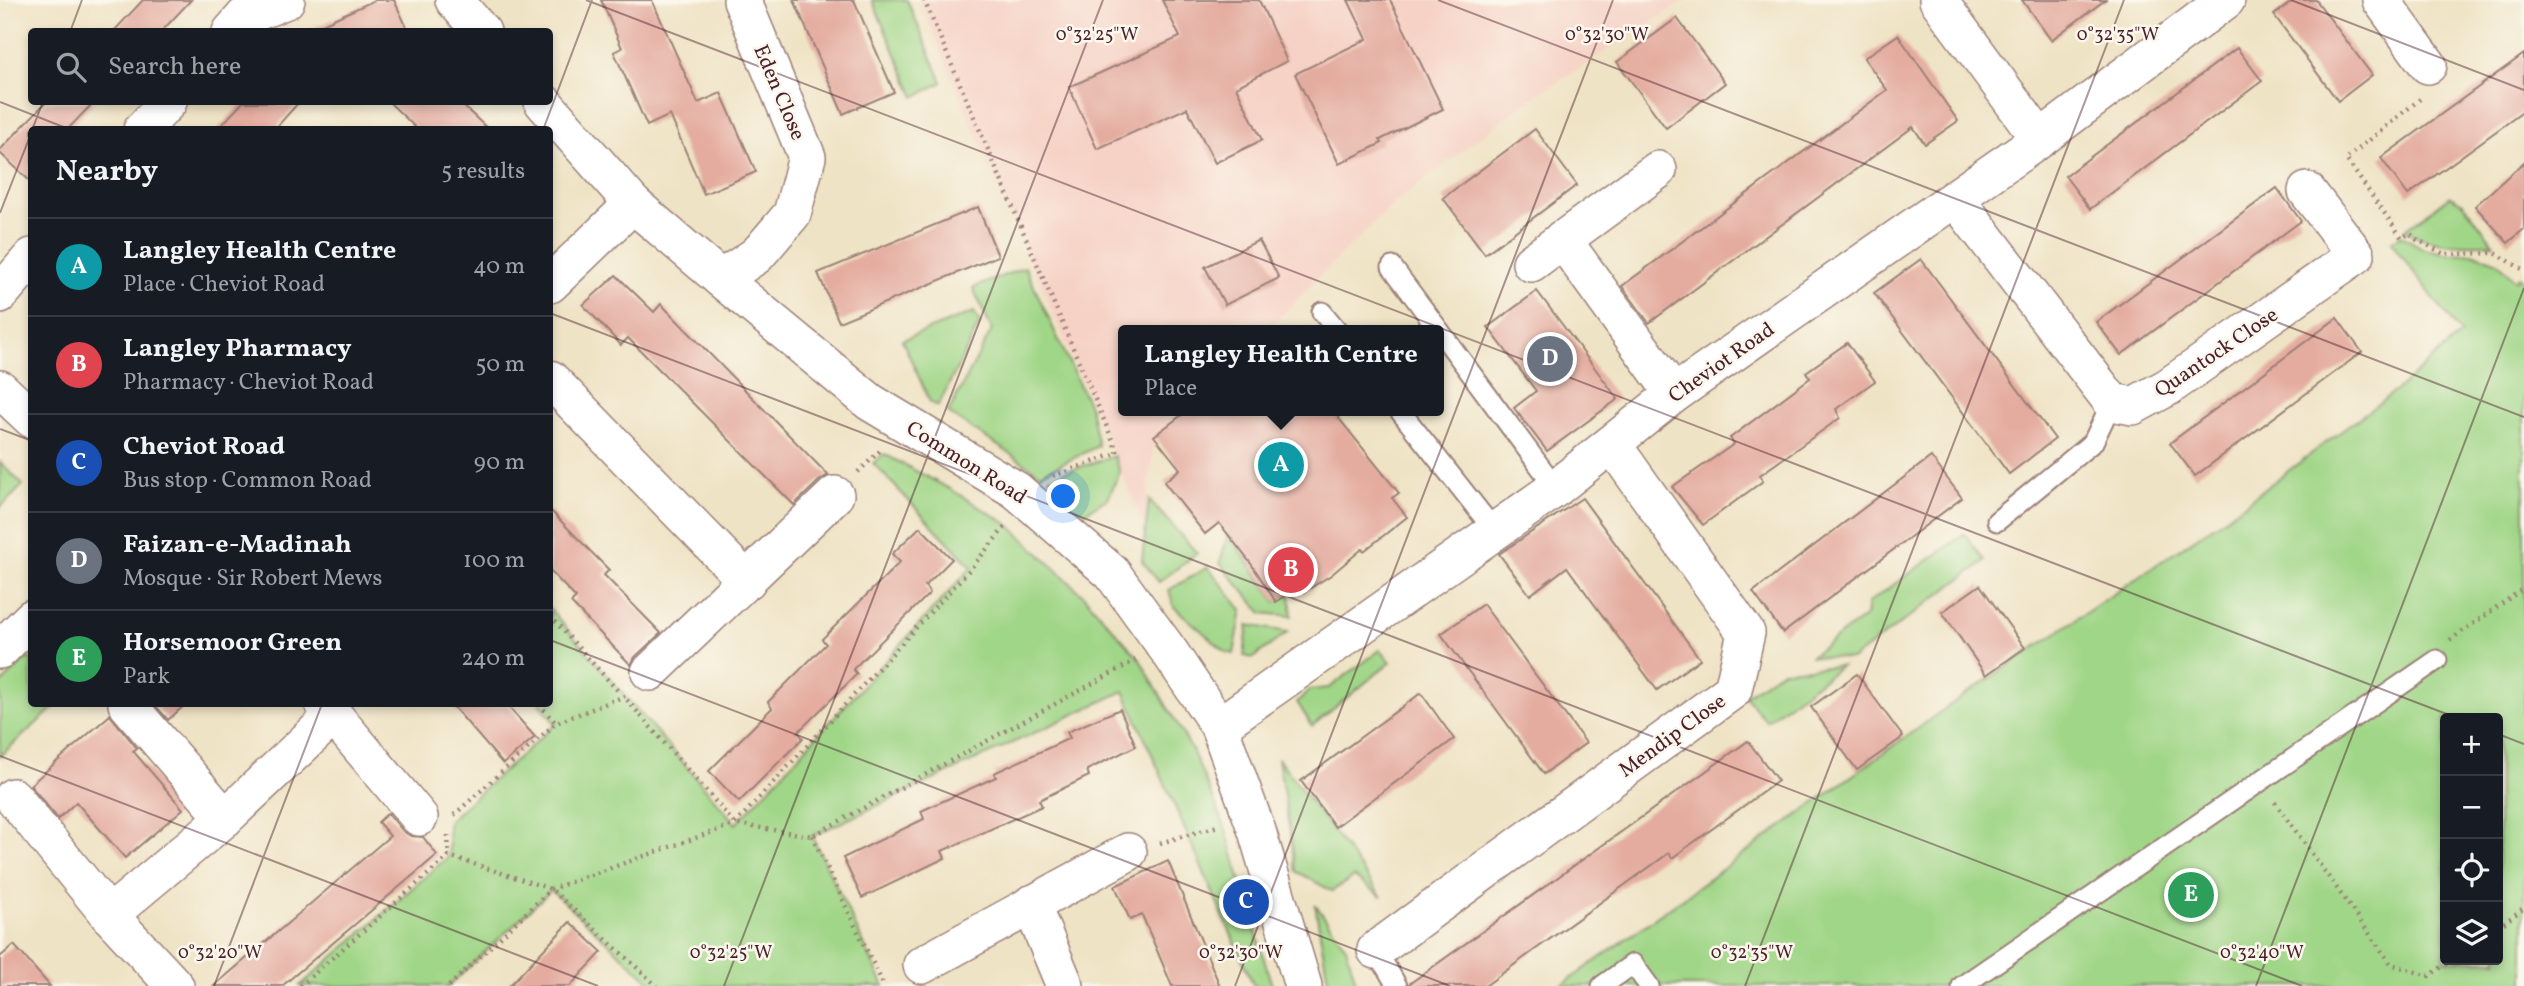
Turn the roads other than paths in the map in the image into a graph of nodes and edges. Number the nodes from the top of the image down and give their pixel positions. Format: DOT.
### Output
graph roads {
  1 [pos="286,0"];
  2 [pos="454,0"];
  3 [pos="742,0"];
  4 [pos="1938,0"];
  5 [pos="2226,0"];
  6 [pos="2381,0"];
  7 [pos="234,28"];
  8 [pos="478,28"];
  9 [pos="2428,65"];
  10 [pos="164,105"];
  11 [pos="546,105"];
  12 [pos="146,126"];
  13 [pos="2040,139"];
  14 [pos="1658,170"];
  15 [pos="2307,191"];
  16 [pos="1956,199"];
  17 [pos="633,204"];
  18 [pos="1562,239"];
  19 [pos="28,262"];
  20 [pos="1531,263"];
  21 [pos="1392,267"];
  22 [pos="721,279"];
  23 [pos="553,281"];
  24 [pos="0,294"];
  25 [pos="1322,312"];
  26 [pos="1333,325"];
  27 [pos="1435,325"];
  28 [pos="1444,337"];
  29 [pos="553,382"];
  30 [pos="0,388"];
  31 [pos="1674,394"];
  32 [pos="2112,402"];
  33 [pos="28,415"];
  34 [pos="1404,416"];
  35 [pos="1612,444"];
  36 [pos="1556,488"];
  37 [pos="835,495"];
  38 [pos="1997,520"];
  39 [pos="1494,530"];
  40 [pos="747,580"];
  41 [pos="28,622"];
  42 [pos="0,650"];
  43 [pos="2437,660"];
  44 [pos="650,672"];
  45 [pos="130,707"];
  46 [pos="329,709"];
  47 [pos="1219,726"];
  48 [pos="13,797"];
  49 [pos="225,818"];
  50 [pos="438,823"];
  51 [pos="1128,852"];
  52 [pos="1031,904"];
  53 [pos="109,915"];
  54 [pos="1376,950"];
  55 [pos="922,965"];
  56 [pos="174,986"];
  57 [pos="1065,986"];
  58 [pos="1303,986"];
  59 [pos="1397,986"];
  60 [pos="1602,986"];
  61 [pos="1649,986"];
  62 [pos="1962,986"];
  1 -- 7 [label="street"];
  2 -- 8 [label="street"];
  3 -- 22 [label="street, Eden Close"];
  4 -- 13 [label="street"];
  5 -- 13 [label="street, Cheviot Road"];
  6 -- 9 [label="street"];
  10 -- 12 [label="street"];
  11 -- 17 [label="street, Common Road"];
  13 -- 16 [label="street, Cheviot Road"];
  14 -- 18 [label="street"];
  15 -- 32 [label="street, Quantock Close"];
  16 -- 31 [label="street, Cheviot Road"];
  16 -- 32 [label="street"];
  17 -- 22 [label="street, Common Road"];
  17 -- 23 [label="street"];
  18 -- 20 [label="street"];
  18 -- 31 [label="street"];
  19 -- 24 [label="street"];
  21 -- 27 [label="lane"];
  22 -- 47 [label="street, Common Road"];
  25 -- 26 [label="lane"];
  28 -- 36 [label="lane"];
  29 -- 40 [label="street"];
  30 -- 33 [label="street"];
  31 -- 35 [label="street, Cheviot Road"];
  32 -- 38 [label="lane"];
  34 -- 39 [label="lane"];
  35 -- 36 [label="street, Cheviot Road"];
  35 -- 54 [label="street, Mendip Close"];
  36 -- 39 [label="street, Cheviot Road"];
  37 -- 40 [label="street"];
  39 -- 47 [label="street, Cheviot Road"];
  40 -- 44 [label="street"];
  41 -- 42 [label="street"];
  43 -- 62 [label="lane"];
  45 -- 49 [label="street"];
  46 -- 49 [label="street"];
  46 -- 50 [label="street"];
  47 -- 58 [label="street, Common Road"];
  48 -- 53 [label="street"];
  49 -- 53 [label="street"];
  51 -- 52 [label="street"];
  52 -- 55 [label="street"];
  52 -- 57 [label="street"];
  53 -- 56 [label="street"];
  54 -- 59 [label="lane"];
  60 -- 61 [label="lane"];
}
